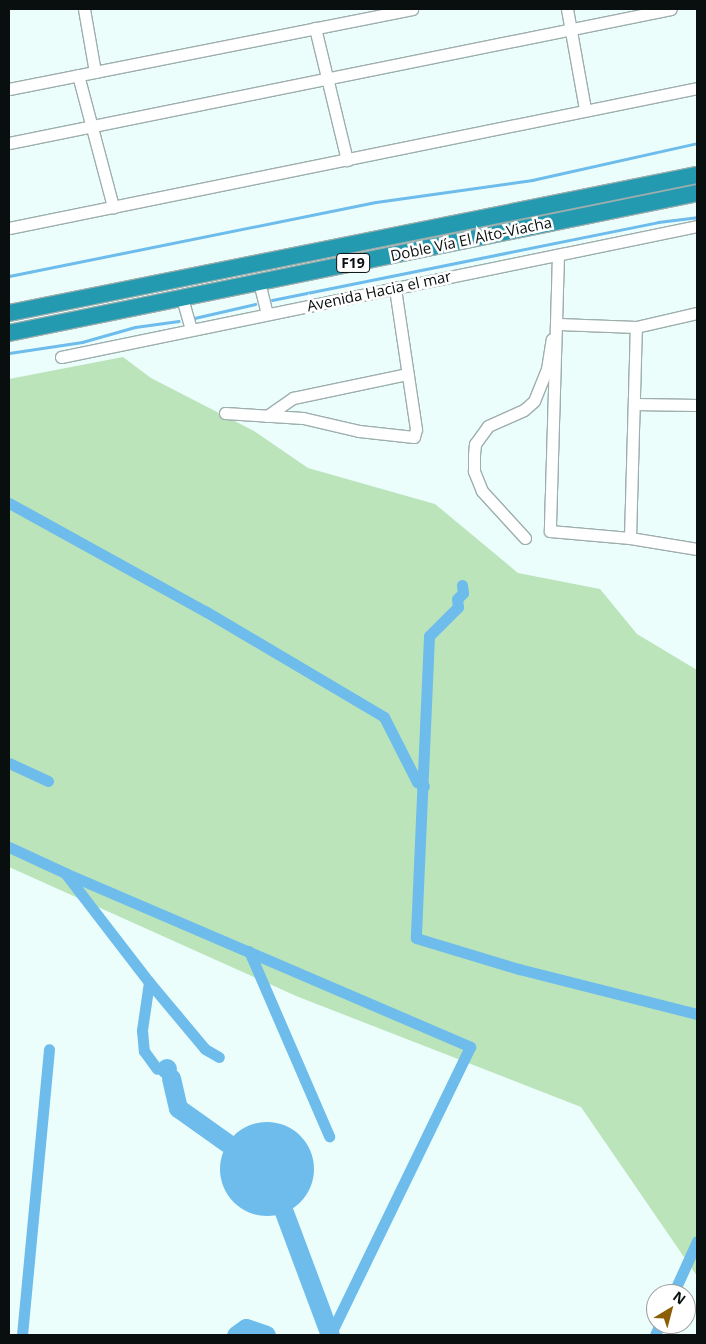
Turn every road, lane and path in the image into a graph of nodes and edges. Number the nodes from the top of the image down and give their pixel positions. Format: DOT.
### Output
graph roads {
  1 [pos="84,9"];
  2 [pos="412,9"];
  3 [pos="567,9"];
  4 [pos="671,9"];
  5 [pos="315,28"];
  6 [pos="571,29"];
  7 [pos="96,72"];
  8 [pos="78,75"];
  9 [pos="328,79"];
  10 [pos="697,88"];
  11 [pos="9,89"];
  12 [pos="586,110"];
  13 [pos="92,127"];
  14 [pos="9,144"];
  15 [pos="347,160"];
  16 [pos="697,175"];
  17 [pos="697,193"];
  18 [pos="113,207"];
  19 [pos="697,226"];
  20 [pos="9,228"];
  21 [pos="558,255"];
  22 [pos="259,282"];
  23 [pos="395,288"];
  24 [pos="182,298"];
  25 [pos="9,313"];
  26 [pos="697,313"];
  27 [pos="267,314"];
  28 [pos="559,327"];
  29 [pos="636,327"];
  30 [pos="191,330"];
  31 [pos="9,333"];
  32 [pos="61,357"];
  33 [pos="408,374"];
  34 [pos="635,404"];
  35 [pos="697,405"];
  36 [pos="225,413"];
  37 [pos="267,416"];
  38 [pos="525,538"];
  39 [pos="630,538"];
  40 [pos="697,549"];
  1 -- 7 [label="street"];
  2 -- 5 [label="street"];
  3 -- 6 [label="street"];
  4 -- 6 [label="street"];
  5 -- 7 [label="street"];
  5 -- 9 [label="street"];
  6 -- 9 [label="street"];
  6 -- 12 [label="street"];
  7 -- 8 [label="street"];
  8 -- 11 [label="street"];
  8 -- 13 [label="street"];
  9 -- 13 [label="street"];
  9 -- 15 [label="street"];
  10 -- 12 [label="street"];
  12 -- 15 [label="street"];
  13 -- 14 [label="street"];
  13 -- 18 [label="street"];
  15 -- 18 [label="street"];
  16 -- 25 [label="highway, Doble Vía El Alto-Viacha / F19"];
  17 -- 22 [label="highway, Doble Vía El Alto-Viacha / F19"];
  18 -- 20 [label="street"];
  19 -- 21 [label="street, Avenida Hacia el mar"];
  21 -- 23 [label="street, Avenida Hacia el mar"];
  21 -- 28 [label="street"];
  22 -- 24 [label="highway, Doble Vía El Alto-Viacha / F19"];
  22 -- 27 [label="street"];
  23 -- 27 [label="street, Avenida Hacia el mar"];
  23 -- 33 [label="street"];
  24 -- 30 [label="street"];
  24 -- 31 [label="highway, Doble Vía El Alto-Viacha / F19"];
  26 -- 29 [label="street"];
  27 -- 30 [label="street, Avenida Hacia el mar"];
  28 -- 29 [label="street"];
  28 -- 38 [label="street"];
  28 -- 39 [label="street"];
  29 -- 34 [label="street"];
  30 -- 32 [label="street, Avenida Hacia el mar"];
  33 -- 37 [label="street"];
  33 -- 37 [label="street"];
  34 -- 35 [label="street"];
  34 -- 39 [label="street"];
  36 -- 37 [label="street"];
  39 -- 40 [label="street"];
}
